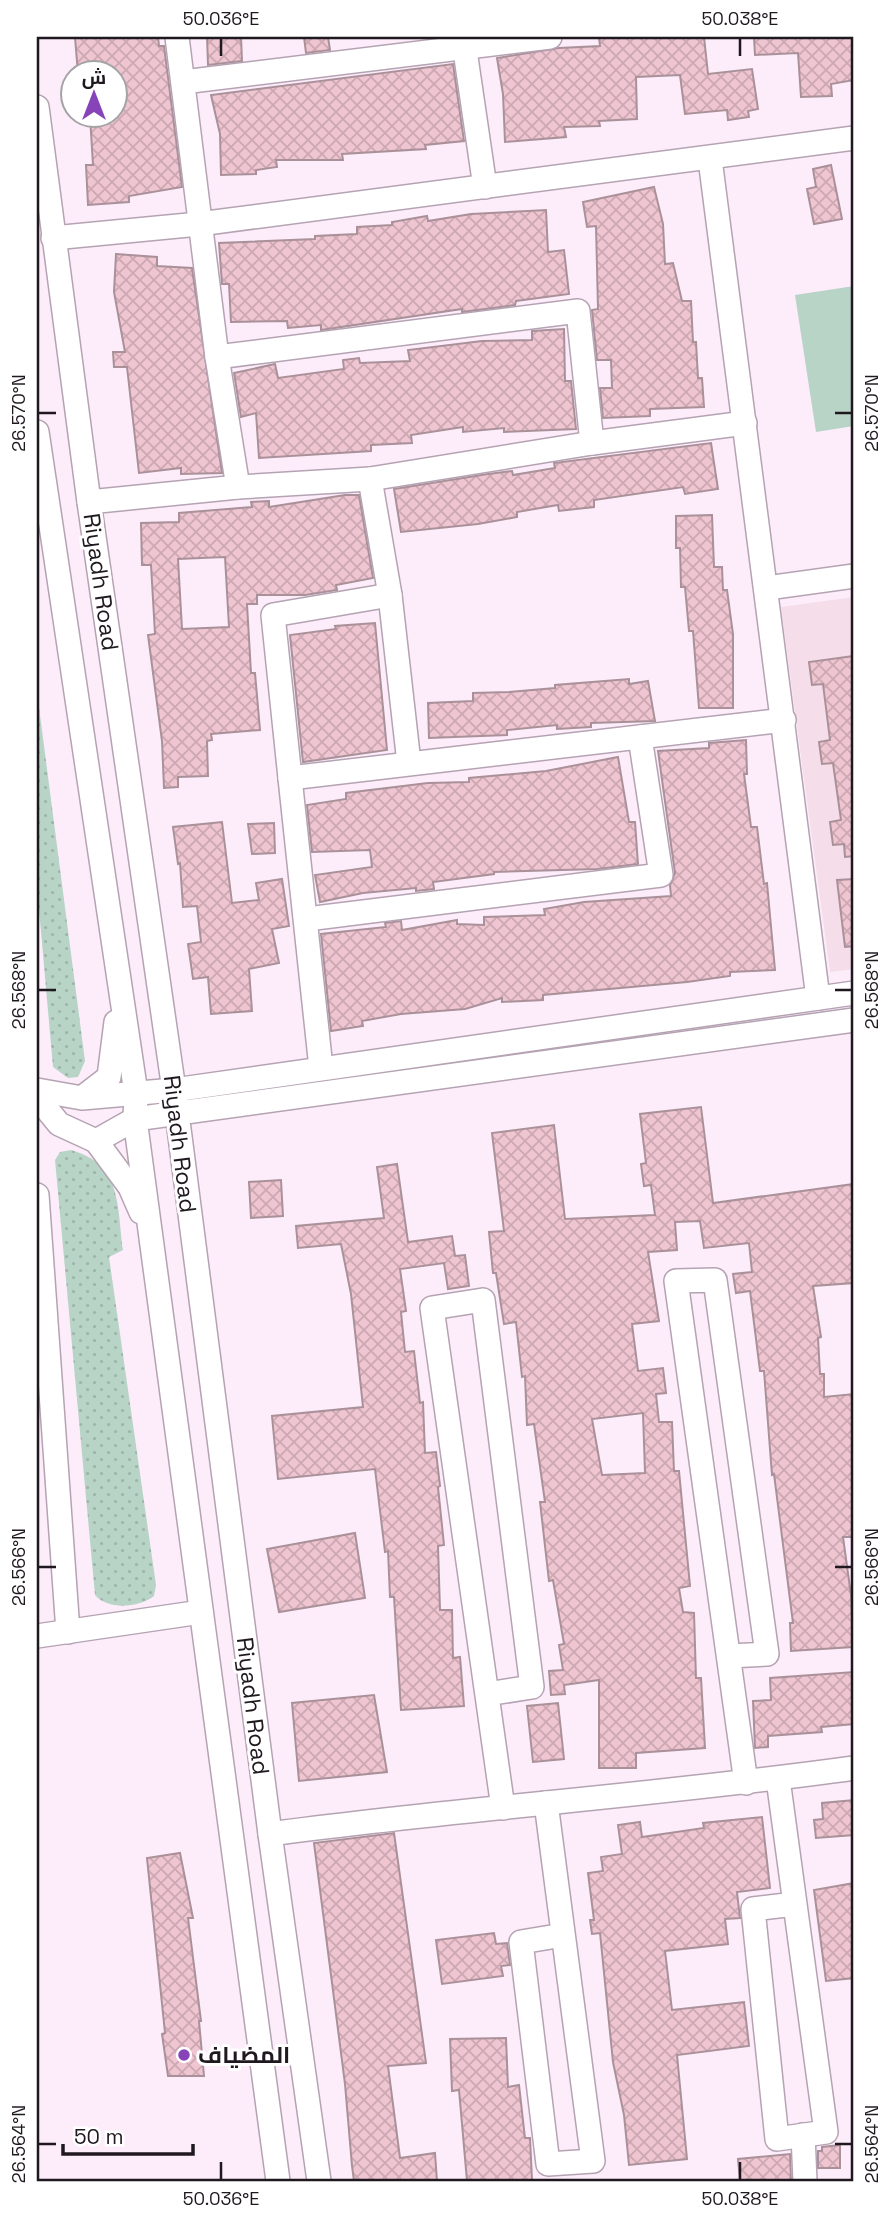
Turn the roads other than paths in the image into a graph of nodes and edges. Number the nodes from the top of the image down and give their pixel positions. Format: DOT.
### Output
graph roads {
  1 [pos="177,37"];
  2 [pos="550,37"];
  3 [pos="464,42"];
  4 [pos="183,82"];
  5 [pos="37,107"];
  6 [pos="854,138"];
  7 [pos="710,159"];
  8 [pos="485,187"];
  9 [pos="199,224"];
  10 [pos="53,238"];
  11 [pos="217,357"];
  12 [pos="745,423"];
  13 [pos="37,432"];
  14 [pos="592,443"];
  15 [pos="370,479"];
  16 [pos="238,488"];
  17 [pos="89,502"];
  18 [pos="854,576"];
  19 [pos="767,588"];
  20 [pos="390,595"];
  21 [pos="784,720"];
  22 [pos="640,737"];
  23 [pos="409,763"];
  24 [pos="290,778"];
  25 [pos="307,919"];
  26 [pos="854,993"];
  27 [pos="120,995"];
  28 [pos="818,998"];
  29 [pos="854,1020"];
  30 [pos="321,1068"];
  31 [pos="174,1090"];
  32 [pos="135,1093"];
  33 [pos="42,1095"];
  34 [pos="82,1098"];
  35 [pos="176,1115"];
  36 [pos="135,1119"];
  37 [pos="96,1141"];
  38 [pos="37,1195"];
  39 [pos="152,1237"];
  40 [pos="201,1612"];
  41 [pos="68,1632"];
  42 [pos="37,1636"];
  43 [pos="729,1656"];
  44 [pos="487,1694"];
  45 [pos="854,1768"];
  46 [pos="778,1779"];
  47 [pos="746,1783"];
  48 [pos="546,1803"];
  49 [pos="503,1808"];
  50 [pos="270,1833"];
  51 [pos="794,1904"];
  52 [pos="563,1935"];
  53 [pos="803,2135"];
  54 [pos="278,2181"];
  55 [pos="319,2181"];
  56 [pos="805,2181"];
  1 -- 4 [label="street"];
  2 -- 3 [label="street"];
  3 -- 4 [label="street"];
  3 -- 8 [label="street"];
  4 -- 9 [label="street"];
  5 -- 10 [label="street, Riyadh Road"];
  6 -- 7 [label="street"];
  7 -- 8 [label="street"];
  7 -- 12 [label="street"];
  8 -- 9 [label="street"];
  9 -- 10 [label="street"];
  9 -- 11 [label="street"];
  10 -- 17 [label="street, Riyadh Road"];
  11 -- 14 [label="street"];
  11 -- 16 [label="street"];
  12 -- 14 [label="street"];
  12 -- 19 [label="street"];
  13 -- 27 [label="street"];
  14 -- 15 [label="street"];
  15 -- 16 [label="street"];
  15 -- 20 [label="street"];
  16 -- 17 [label="street"];
  17 -- 31 [label="street, Riyadh Road"];
  18 -- 19 [label="street"];
  19 -- 21 [label="street"];
  20 -- 23 [label="street"];
  20 -- 24 [label="street"];
  21 -- 22 [label="street"];
  21 -- 28 [label="street"];
  22 -- 23 [label="street"];
  22 -- 25 [label="street"];
  23 -- 24 [label="street"];
  24 -- 25 [label="street"];
  25 -- 30 [label="street"];
  26 -- 28 [label="street"];
  27 -- 32 [label="street"];
  27 -- 34 [label="street"];
  28 -- 30 [label="street"];
  29 -- 35 [label="street"];
  30 -- 31 [label="street"];
  31 -- 32 [label="street"];
  31 -- 35 [label="street, Riyadh Road"];
  32 -- 34 [label="street"];
  32 -- 36 [label="street"];
  33 -- 34 [label="street"];
  33 -- 37 [label="street"];
  35 -- 36 [label="street"];
  35 -- 50 [label="street, Riyadh Road"];
  36 -- 37 [label="street"];
  36 -- 39 [label="street"];
  37 -- 39 [label="street"];
  38 -- 41 [label="street"];
  39 -- 40 [label="street"];
  40 -- 41 [label="street"];
  40 -- 54 [label="street"];
  41 -- 42 [label="street"];
  43 -- 43 [label="street"];
  43 -- 47 [label="street"];
  44 -- 44 [label="street"];
  44 -- 49 [label="street"];
  45 -- 46 [label="street"];
  46 -- 47 [label="street"];
  46 -- 51 [label="street"];
  47 -- 48 [label="street"];
  48 -- 49 [label="street"];
  48 -- 52 [label="street"];
  49 -- 50 [label="street"];
  50 -- 55 [label="street, Riyadh Road"];
  51 -- 53 [label="street"];
  51 -- 53 [label="street"];
  52 -- 52 [label="street"];
  53 -- 56 [label="street"];
}
